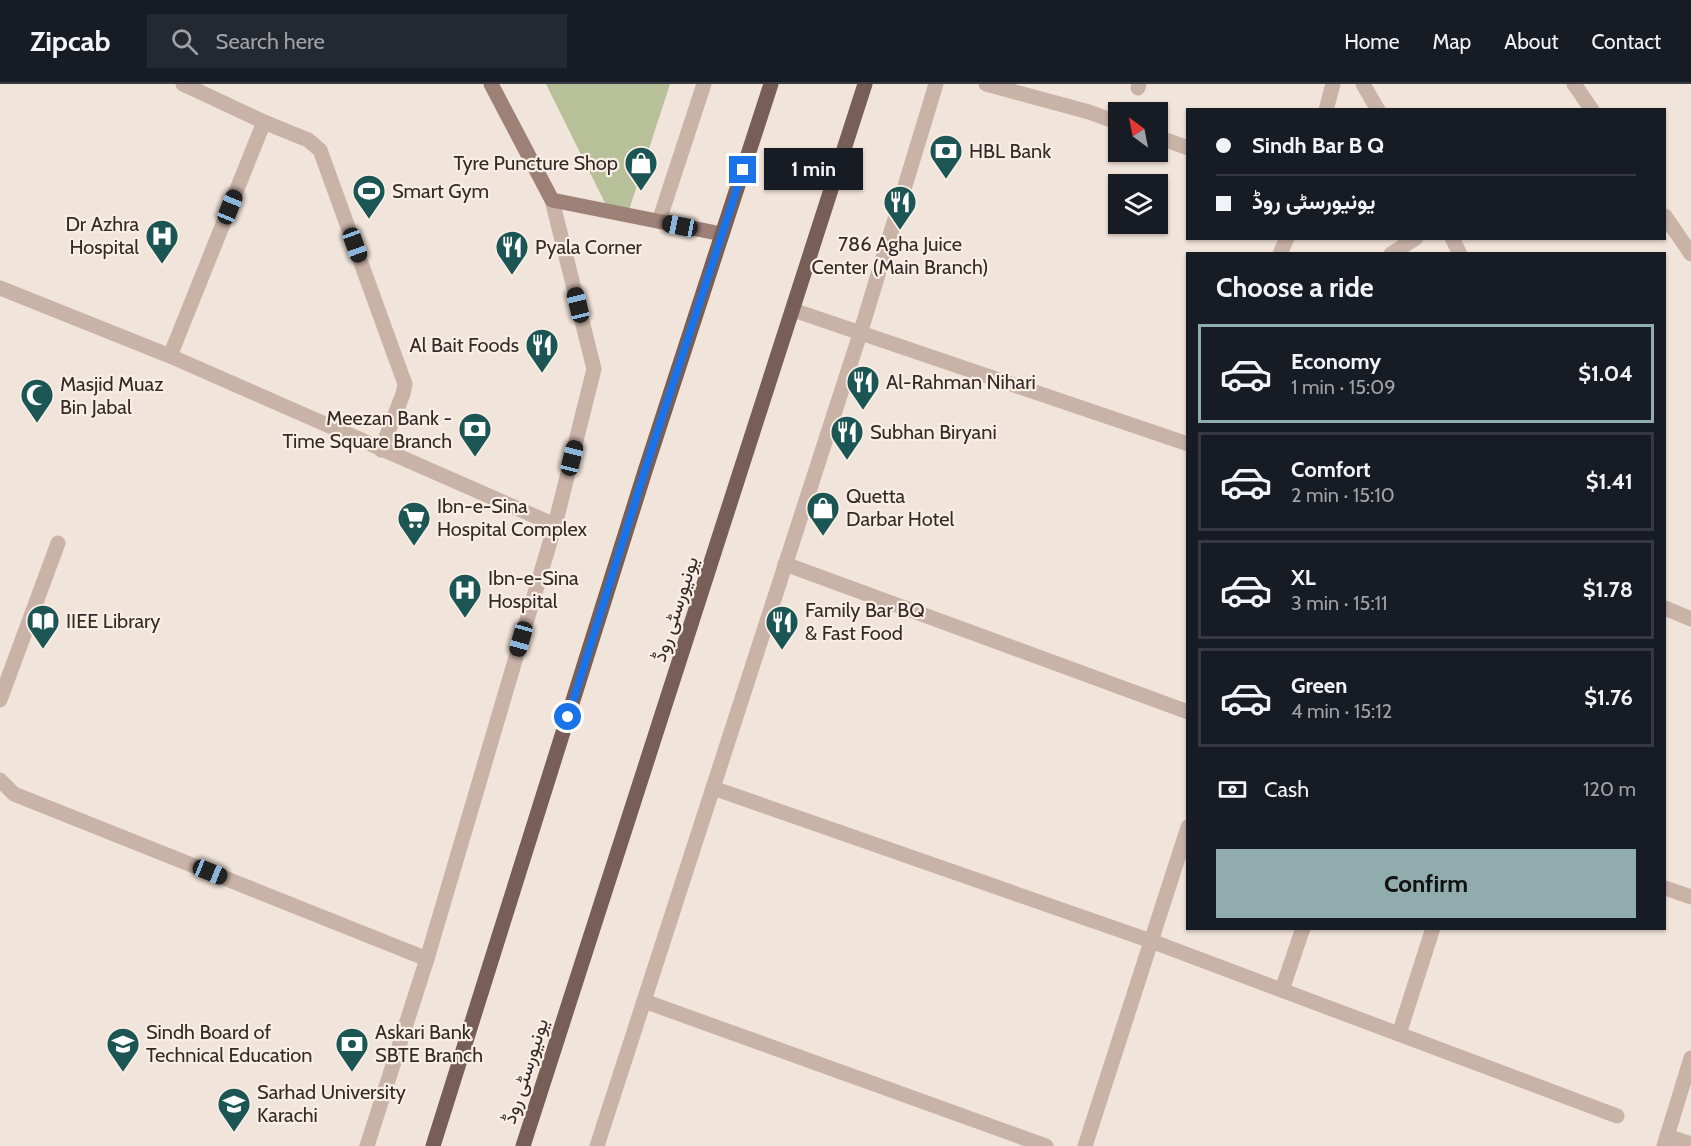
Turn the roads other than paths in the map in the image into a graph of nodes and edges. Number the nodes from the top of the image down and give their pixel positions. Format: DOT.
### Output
graph roads {
  1 [pos="491,84"];
  2 [pos="704,84"];
  3 [pos="771,84"];
  4 [pos="865,84"];
  5 [pos="936,84"];
  6 [pos="986,84"];
  7 [pos="1333,84"];
  8 [pos="1363,84"];
  9 [pos="1574,84"];
  10 [pos="189,85"];
  11 [pos="1327,108"];
  12 [pos="1377,108"];
  13 [pos="1591,108"];
  14 [pos="1108,119"];
  15 [pos="264,122"];
  16 [pos="1168,141"];
  17 [pos="1186,147"];
  18 [pos="552,200"];
  19 [pos="1666,217"];
  20 [pos="659,222"];
  21 [pos="722,234"];
  22 [pos="1413,240"];
  23 [pos="1394,252"];
  24 [pos="1691,254"];
  25 [pos="0,288"];
  26 [pos="793,310"];
  27 [pos="860,334"];
  28 [pos="170,356"];
  29 [pos="1186,443"];
  30 [pos="381,450"];
  31 [pos="555,525"];
  32 [pos="58,543"];
  33 [pos="785,564"];
  34 [pos="1666,608"];
  35 [pos="1691,619"];
  36 [pos="0,700"];
  37 [pos="1186,711"];
  38 [pos="0,780"];
  39 [pos="712,788"];
  40 [pos="1186,833"];
  41 [pos="1666,888"];
  42 [pos="1691,897"];
  43 [pos="1302,930"];
  44 [pos="1432,930"];
  45 [pos="1151,941"];
  46 [pos="427,959"];
  47 [pos="1282,990"];
  48 [pos="644,1000"];
  49 [pos="1399,1034"];
  50 [pos="1691,1058"];
  51 [pos="1617,1116"];
  52 [pos="1665,1141"];
  53 [pos="1691,1144"];
  54 [pos="368,1146"];
  55 [pos="433,1146"];
  56 [pos="523,1146"];
  57 [pos="597,1146"];
  58 [pos="1046,1146"];
  59 [pos="1085,1146"];
  1 -- 18 [label="street"];
  2 -- 20 [label="street"];
  3 -- 21 [label="main road"];
  4 -- 26 [label="main road, یونیورسٹی روڈ"];
  5 -- 27 [label="street"];
  6 -- 14 [label="street"];
  7 -- 11 [label="street"];
  8 -- 12 [label="street"];
  9 -- 13 [label="street"];
  10 -- 15 [label="street"];
  15 -- 28 [label="street"];
  15 -- 30 [label="street"];
  16 -- 17 [label="street"];
  18 -- 20 [label="street"];
  18 -- 31 [label="street"];
  19 -- 24 [label="street"];
  20 -- 21 [label="street"];
  21 -- 55 [label="main road"];
  22 -- 23 [label="street"];
  25 -- 28 [label="street"];
  26 -- 27 [label="street"];
  26 -- 56 [label="main road, یونیورسٹی روڈ"];
  27 -- 29 [label="street"];
  27 -- 33 [label="street"];
  28 -- 30 [label="street"];
  30 -- 31 [label="street"];
  31 -- 46 [label="street"];
  32 -- 36 [label="street"];
  33 -- 37 [label="street"];
  33 -- 39 [label="street"];
  34 -- 35 [label="street"];
  38 -- 46 [label="street"];
  39 -- 45 [label="street"];
  39 -- 48 [label="street"];
  40 -- 45 [label="street"];
  41 -- 42 [label="street"];
  43 -- 47 [label="street"];
  44 -- 49 [label="street"];
  45 -- 47 [label="street"];
  45 -- 59 [label="street"];
  46 -- 54 [label="street"];
  47 -- 49 [label="street"];
  48 -- 57 [label="street"];
  48 -- 58 [label="street"];
  49 -- 51 [label="street"];
  50 -- 52 [label="street"];
  52 -- 53 [label="street"];
}
